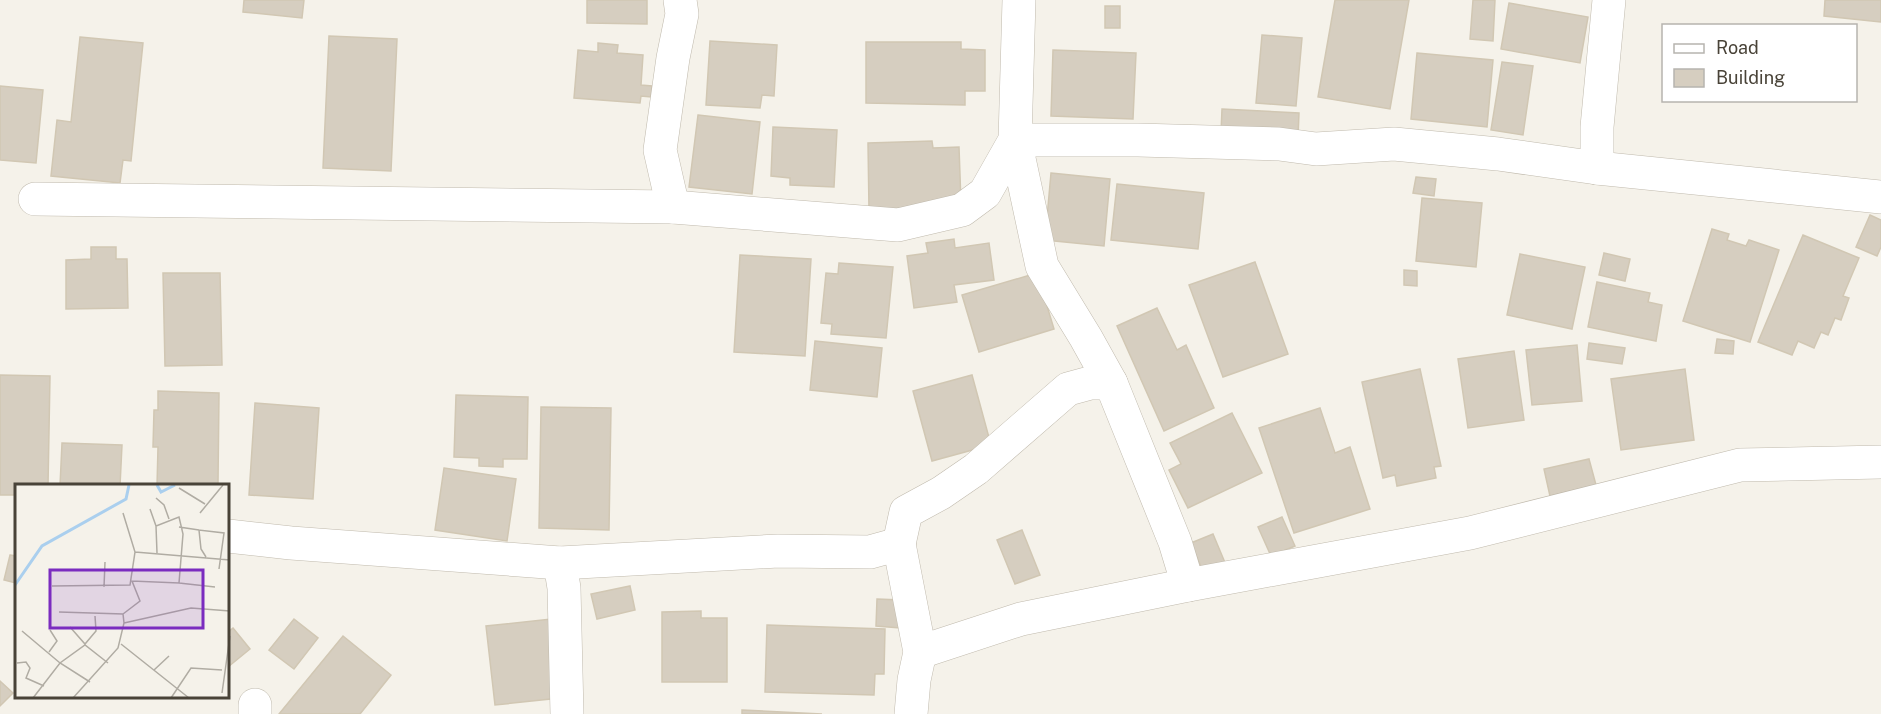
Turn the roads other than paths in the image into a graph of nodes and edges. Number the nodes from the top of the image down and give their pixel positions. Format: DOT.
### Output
graph roads {
  1 [pos="680,0"];
  2 [pos="1019,0"];
  3 [pos="1609,0"];
  4 [pos="1015,140"];
  5 [pos="1597,168"];
  6 [pos="1881,197"];
  7 [pos="35,198"];
  8 [pos="673,207"];
  9 [pos="1111,383"];
  10 [pos="1881,462"];
  11 [pos="230,536"];
  12 [pos="899,544"];
  13 [pos="560,563"];
  14 [pos="1188,585"];
  15 [pos="920,652"];
  16 [pos="567,714"];
  17 [pos="911,714"];
  1 -- 8 [label="street"];
  2 -- 4 [label="street"];
  3 -- 5 [label="street"];
  4 -- 5 [label="street"];
  4 -- 8 [label="street"];
  4 -- 9 [label="street"];
  5 -- 6 [label="street"];
  7 -- 8 [label="street"];
  9 -- 12 [label="street"];
  9 -- 14 [label="street"];
  10 -- 14 [label="street"];
  11 -- 13 [label="street"];
  12 -- 13 [label="street"];
  12 -- 15 [label="street"];
  13 -- 16 [label="street"];
  14 -- 15 [label="street"];
  15 -- 17 [label="street"];
}
